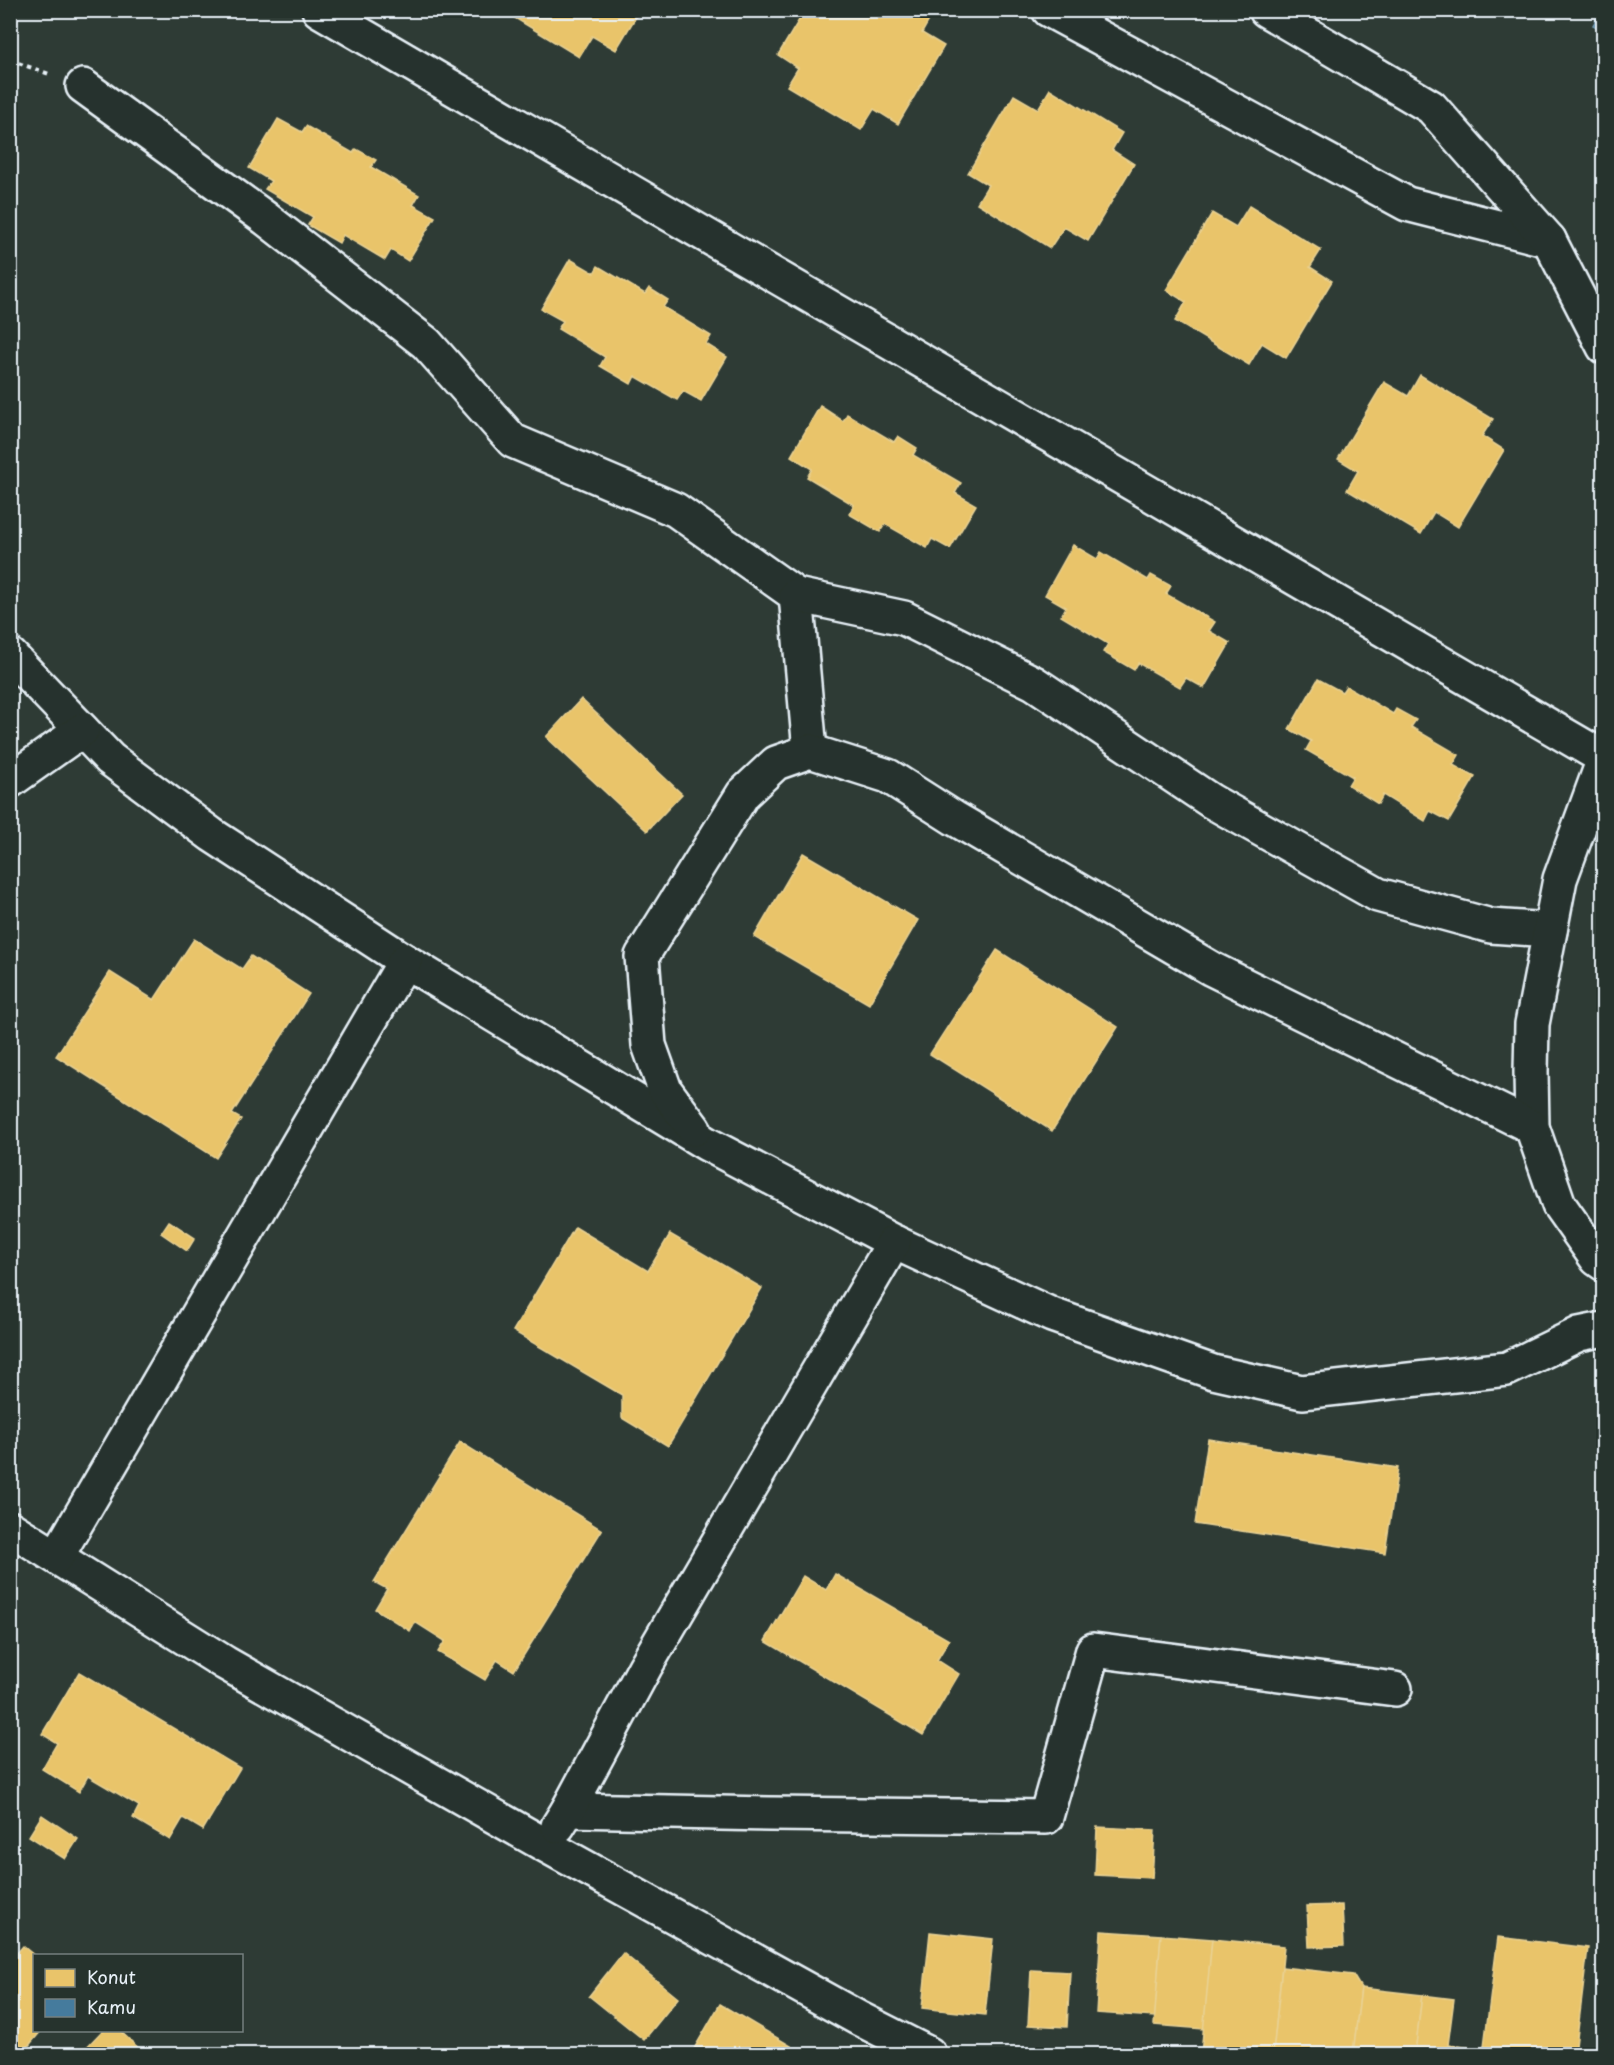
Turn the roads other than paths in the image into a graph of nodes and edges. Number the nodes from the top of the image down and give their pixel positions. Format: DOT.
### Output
graph roads {
  1 [pos="319,10"];
  2 [pos="1048,10"];
  3 [pos="1266,10"];
  4 [pos="83,87"];
  5 [pos="1549,240"];
  6 [pos="1604,347"];
  7 [pos="796,595"];
  8 [pos="10,655"];
  9 [pos="81,730"];
  10 [pos="810,751"];
  11 [pos="1604,758"];
  12 [pos="10,781"];
  13 [pos="1550,930"];
  14 [pos="405,961"];
  15 [pos="1532,1127"];
  16 [pos="706,1144"];
  17 [pos="894,1242"];
  18 [pos="1604,1264"];
  19 [pos="1604,1329"];
  20 [pos="10,1528"];
  21 [pos="57,1556"];
  22 [pos="1395,1689"];
  23 [pos="568,1810"];
  24 [pos="545,1845"];
  25 [pos="929,2055"];
  1 -- 11 [label="street"];
  2 -- 5 [label="street"];
  3 -- 5 [label="street"];
  4 -- 7 [label="street"];
  5 -- 6 [label="street"];
  7 -- 10 [label="street"];
  7 -- 13 [label="street"];
  8 -- 9 [label="street"];
  9 -- 12 [label="street"];
  9 -- 14 [label="street"];
  10 -- 15 [label="street"];
  10 -- 16 [label="street"];
  11 -- 13 [label="street"];
  13 -- 15 [label="street"];
  14 -- 16 [label="street"];
  14 -- 21 [label="street"];
  15 -- 18 [label="street"];
  16 -- 17 [label="street"];
  17 -- 19 [label="street"];
  17 -- 23 [label="street"];
  20 -- 21 [label="street"];
  21 -- 24 [label="street"];
  22 -- 23 [label="street"];
  23 -- 24 [label="street"];
  24 -- 25 [label="street"];
}
